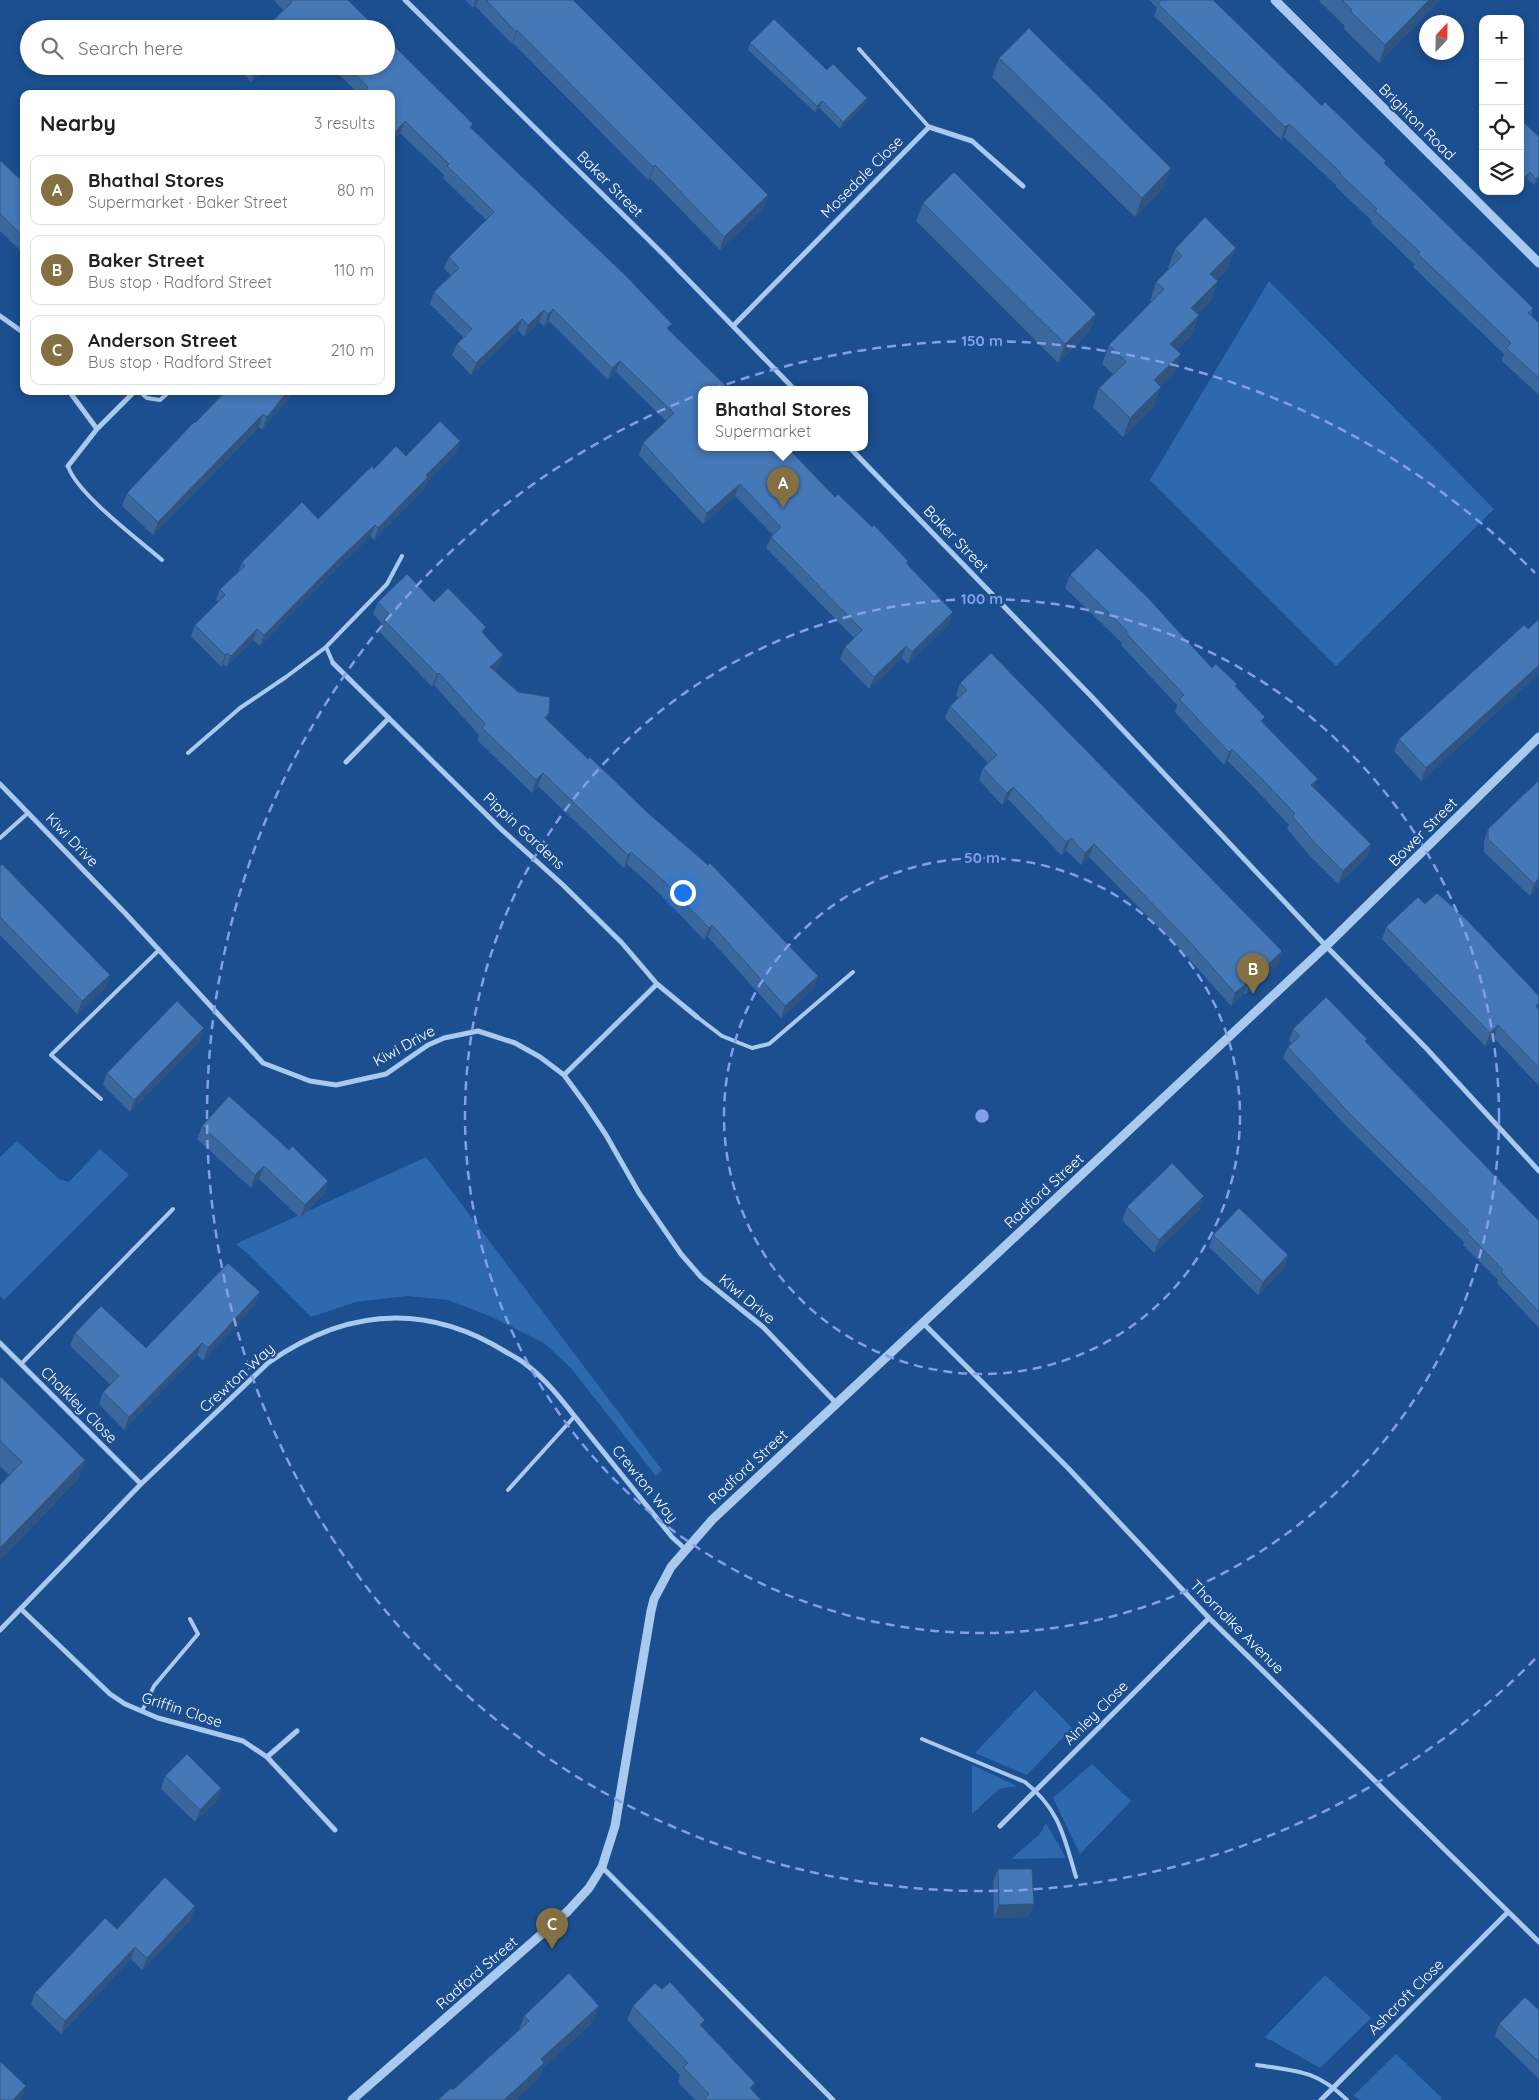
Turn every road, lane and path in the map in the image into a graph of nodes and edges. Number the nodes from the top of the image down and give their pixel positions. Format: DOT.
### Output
graph roads {
  1 [pos="405,0"];
  2 [pos="1275,0"];
  3 [pos="859,49"];
  4 [pos="929,127"];
  5 [pos="1023,186"];
  6 [pos="1539,263"];
  7 [pos="0,316"];
  8 [pos="733,326"];
  9 [pos="20,330"];
  10 [pos="791,386"];
  11 [pos="72,395"];
  12 [pos="130,395"];
  13 [pos="144,395"];
  14 [pos="166,395"];
  15 [pos="97,429"];
  16 [pos="853,451"];
  17 [pos="68,466"];
  18 [pos="402,556"];
  19 [pos="162,560"];
  20 [pos="326,647"];
  21 [pos="333,663"];
  22 [pos="389,718"];
  23 [pos="1539,737"];
  24 [pos="188,753"];
  25 [pos="346,762"];
  26 [pos="0,784"];
  27 [pos="28,813"];
  28 [pos="0,838"];
  29 [pos="1326,946"];
  30 [pos="159,950"];
  31 [pos="853,972"];
  32 [pos="657,984"];
  33 [pos="697,1017"];
  34 [pos="564,1075"];
  35 [pos="101,1099"];
  36 [pos="1539,1171"];
  37 [pos="173,1209"];
  38 [pos="922,1323"];
  39 [pos="0,1343"];
  40 [pos="21,1364"];
  41 [pos="836,1403"];
  42 [pos="574,1417"];
  43 [pos="141,1484"];
  44 [pos="508,1490"];
  45 [pos="685,1549"];
  46 [pos="21,1609"];
  47 [pos="1208,1618"];
  48 [pos="190,1619"];
  49 [pos="0,1630"];
  50 [pos="142,1711"];
  51 [pos="297,1731"];
  52 [pos="922,1739"];
  53 [pos="267,1757"];
  54 [pos="1036,1790"];
  55 [pos="1000,1826"];
  56 [pos="335,1830"];
  57 [pos="602,1867"];
  58 [pos="1076,1877"];
  59 [pos="1508,1912"];
  60 [pos="1539,1942"];
  61 [pos="1257,2065"];
  62 [pos="1334,2087"];
  63 [pos="352,2100"];
  64 [pos="833,2100"];
  65 [pos="1321,2100"];
  66 [pos="1347,2100"];
  1 -- 8 [label="street, Baker Street"];
  2 -- 6 [label="street, Brighton Road"];
  3 -- 4 [label="lane"];
  4 -- 5 [label="street"];
  4 -- 8 [label="street, Mosedale Close"];
  7 -- 9 [label="street"];
  8 -- 10 [label="street, Baker Street"];
  11 -- 15 [label="street"];
  12 -- 15 [label="street"];
  13 -- 14 [label="lane"];
  15 -- 17 [label="street"];
  16 -- 29 [label="street, Baker Street"];
  17 -- 19 [label="lane"];
  18 -- 20 [label="lane"];
  20 -- 21 [label="lane"];
  20 -- 24 [label="lane"];
  21 -- 22 [label="street, Pippin Gardens"];
  22 -- 25 [label="street"];
  22 -- 32 [label="street, Pippin Gardens"];
  23 -- 29 [label="street, Bower Street"];
  26 -- 27 [label="street, Kiwi Drive"];
  27 -- 28 [label="lane"];
  27 -- 30 [label="street, Kiwi Drive"];
  29 -- 36 [label="street, Baker Street"];
  29 -- 38 [label="street, Radford Street"];
  30 -- 34 [label="street, Kiwi Drive"];
  30 -- 35 [label="lane"];
  31 -- 33 [label="lane"];
  32 -- 33 [label="street, Pippin Gardens"];
  32 -- 34 [label="street"];
  34 -- 41 [label="street, Kiwi Drive"];
  37 -- 40 [label="lane"];
  38 -- 41 [label="street, Radford Street"];
  38 -- 47 [label="street, Thorndike Avenue"];
  39 -- 40 [label="street, Chalkley Close"];
  40 -- 43 [label="street, Chalkley Close"];
  41 -- 45 [label="street, Radford Street"];
  42 -- 43 [label="street, Crewton Way"];
  42 -- 44 [label="lane"];
  42 -- 45 [label="street, Crewton Way"];
  43 -- 46 [label="street, Crewton Way"];
  45 -- 57 [label="street, Radford Street"];
  46 -- 49 [label="street, Crewton Way"];
  46 -- 50 [label="street, Griffin Close"];
  47 -- 54 [label="street, Ainley Close"];
  47 -- 59 [label="street, Thorndike Avenue"];
  48 -- 50 [label="lane"];
  50 -- 53 [label="street, Griffin Close"];
  51 -- 53 [label="street"];
  52 -- 54 [label="lane"];
  53 -- 56 [label="street, Griffin Close"];
  54 -- 55 [label="street, Ainley Close"];
  54 -- 58 [label="lane"];
  57 -- 63 [label="street, Radford Street"];
  57 -- 64 [label="street"];
  59 -- 60 [label="street, Thorndike Avenue"];
  59 -- 62 [label="street, Ashcroft Close"];
  61 -- 62 [label="lane"];
  62 -- 65 [label="street, Ashcroft Close"];
  62 -- 66 [label="lane"];
}
